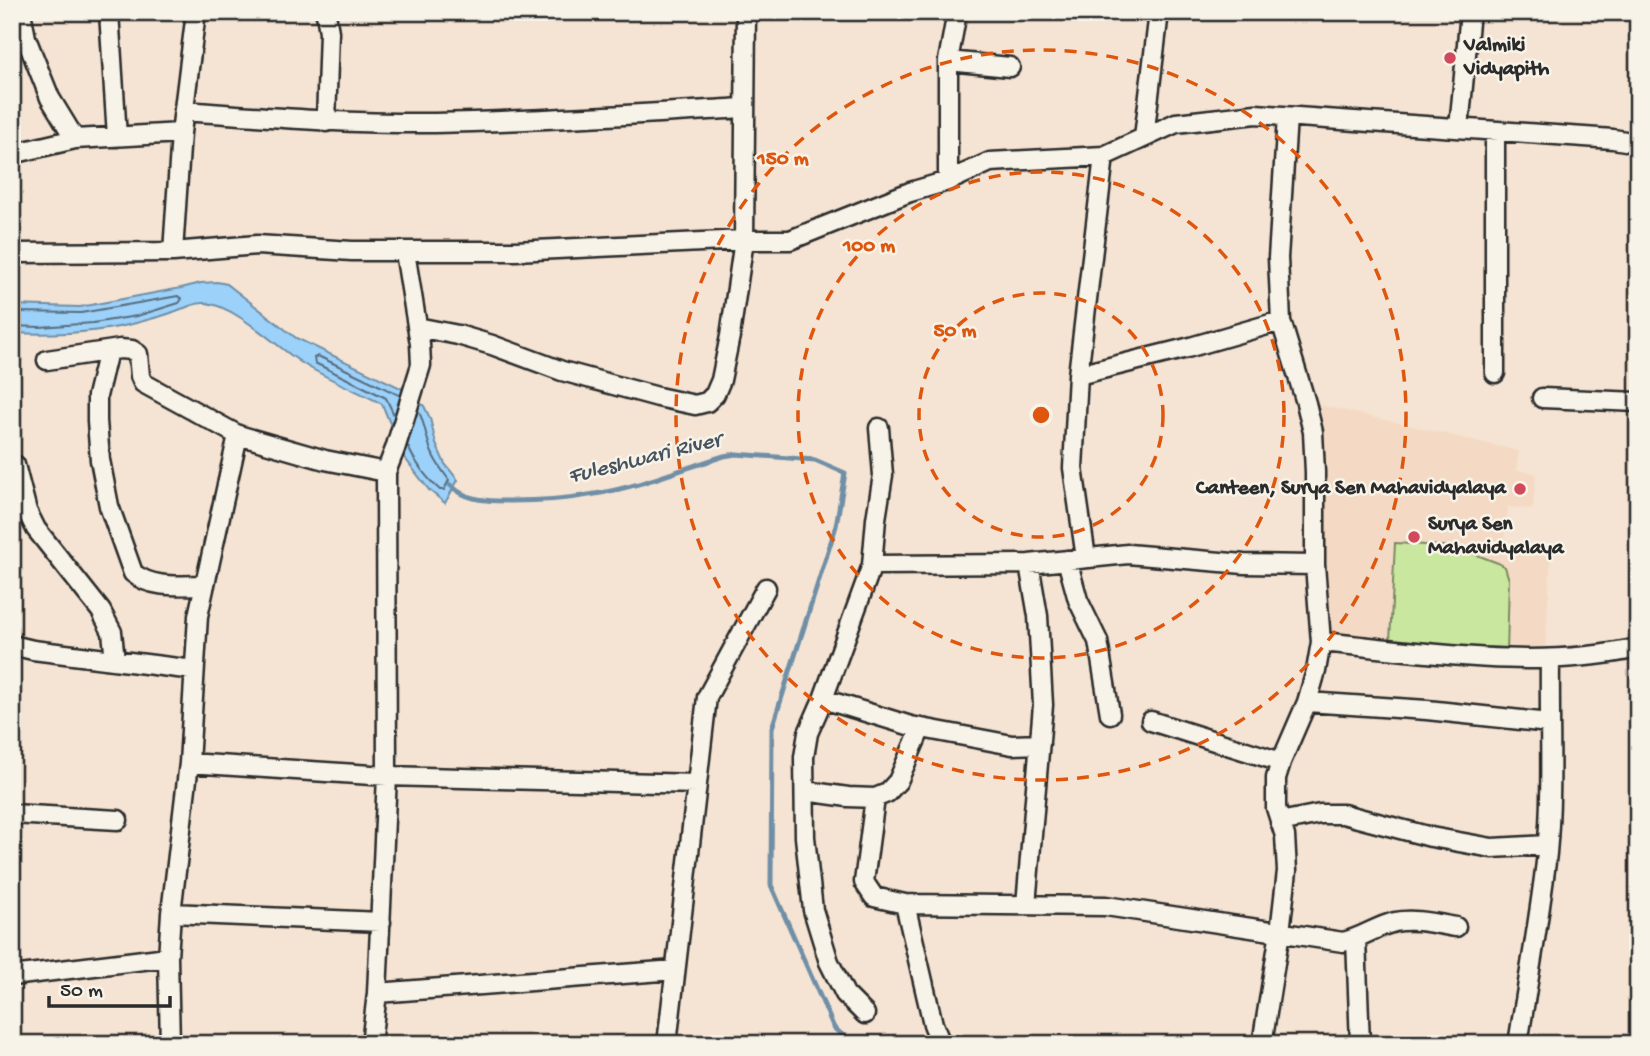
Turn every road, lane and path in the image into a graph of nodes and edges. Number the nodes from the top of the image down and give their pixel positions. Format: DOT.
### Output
graph roads {
  1 [pos="21,12"];
  2 [pos="109,12"];
  3 [pos="196,12"];
  4 [pos="325,12"];
  5 [pos="746,12"];
  6 [pos="957,12"];
  7 [pos="1158,12"];
  8 [pos="1470,12"];
  9 [pos="948,61"];
  10 [pos="1010,67"];
  11 [pos="744,108"];
  12 [pos="184,111"];
  13 [pos="1287,117"];
  14 [pos="326,122"];
  15 [pos="1459,128"];
  16 [pos="1495,131"];
  17 [pos="181,133"];
  18 [pos="117,137"];
  19 [pos="1144,137"];
  20 [pos="75,139"];
  21 [pos="1638,143"];
  22 [pos="12,154"];
  23 [pos="1104,156"];
  24 [pos="948,181"];
  25 [pos="744,240"];
  26 [pos="173,252"];
  27 [pos="405,252"];
  28 [pos="12,253"];
  29 [pos="1281,321"];
  30 [pos="417,327"];
  31 [pos="108,351"];
  32 [pos="47,360"];
  33 [pos="1495,373"];
  34 [pos="1078,375"];
  35 [pos="1542,398"];
  36 [pos="1638,402"];
  37 [pos="878,428"];
  38 [pos="238,435"];
  39 [pos="15,465"];
  40 [pos="386,472"];
  41 [pos="1086,558"];
  42 [pos="1067,559"];
  43 [pos="1029,564"];
  44 [pos="872,565"];
  45 [pos="1315,565"];
  46 [pos="205,585"];
  47 [pos="766,588"];
  48 [pos="1321,642"];
  49 [pos="12,645"];
  50 [pos="1638,648"];
  51 [pos="115,660"];
  52 [pos="1550,660"];
  53 [pos="194,670"];
  54 [pos="823,699"];
  55 [pos="1307,702"];
  56 [pos="1110,714"];
  57 [pos="1151,721"];
  58 [pos="1549,723"];
  59 [pos="922,728"];
  60 [pos="1040,744"];
  61 [pos="1281,762"];
  62 [pos="189,763"];
  63 [pos="387,776"];
  64 [pos="697,784"];
  65 [pos="804,791"];
  66 [pos="875,798"];
  67 [pos="12,814"];
  68 [pos="118,820"];
  69 [pos="1280,822"];
  70 [pos="1547,845"];
  71 [pos="905,904"];
  72 [pos="1026,905"];
  73 [pos="171,913"];
  74 [pos="381,922"];
  75 [pos="1456,927"];
  76 [pos="1280,932"];
  77 [pos="1356,939"];
  78 [pos="168,957"];
  79 [pos="675,970"];
  80 [pos="12,976"];
  81 [pos="377,993"];
  82 [pos="865,1014"];
  83 [pos="170,1044"];
  84 [pos="371,1044"];
  85 [pos="667,1044"];
  86 [pos="941,1044"];
  87 [pos="1262,1044"];
  88 [pos="1360,1044"];
  89 [pos="1518,1044"];
  1 -- 20 [label="street"];
  2 -- 18 [label="street"];
  3 -- 12 [label="street"];
  4 -- 14 [label="street"];
  5 -- 11 [label="street"];
  6 -- 9 [label="street"];
  7 -- 19 [label="street"];
  8 -- 15 [label="street"];
  9 -- 10 [label="street"];
  9 -- 24 [label="street"];
  11 -- 14 [label="street"];
  11 -- 25 [label="street"];
  12 -- 14 [label="street"];
  12 -- 17 [label="street"];
  13 -- 15 [label="street"];
  13 -- 19 [label="street"];
  13 -- 29 [label="street"];
  15 -- 16 [label="street"];
  16 -- 21 [label="street"];
  16 -- 33 [label="street"];
  17 -- 18 [label="street"];
  17 -- 26 [label="street"];
  18 -- 20 [label="street"];
  19 -- 23 [label="street"];
  20 -- 22 [label="street"];
  23 -- 24 [label="street"];
  23 -- 34 [label="street"];
  24 -- 25 [label="street"];
  25 -- 27 [label="street"];
  25 -- 30 [label="street"];
  26 -- 27 [label="street"];
  26 -- 28 [label="street"];
  27 -- 30 [label="street"];
  29 -- 34 [label="street"];
  29 -- 45 [label="street"];
  30 -- 40 [label="street"];
  31 -- 32 [label="street"];
  31 -- 38 [label="street"];
  31 -- 46 [label="street"];
  34 -- 41 [label="street"];
  35 -- 36 [label="street"];
  37 -- 44 [label="street"];
  38 -- 40 [label="street"];
  38 -- 46 [label="street"];
  39 -- 51 [label="street"];
  40 -- 63 [label="street"];
  41 -- 42 [label="street"];
  41 -- 45 [label="street"];
  42 -- 43 [label="street"];
  42 -- 56 [label="street"];
  43 -- 44 [label="street"];
  43 -- 60 [label="street"];
  44 -- 54 [label="street"];
  45 -- 48 [label="street"];
  46 -- 53 [label="street"];
  47 -- 64 [label="street"];
  48 -- 52 [label="street"];
  48 -- 55 [label="street"];
  49 -- 51 [label="street"];
  50 -- 52 [label="street"];
  51 -- 53 [label="street"];
  52 -- 58 [label="street"];
  53 -- 62 [label="street"];
  54 -- 59 [label="street"];
  54 -- 65 [label="street"];
  55 -- 58 [label="street"];
  55 -- 61 [label="street"];
  57 -- 61 [label="street"];
  58 -- 70 [label="street"];
  59 -- 60 [label="street"];
  59 -- 66 [label="street"];
  60 -- 72 [label="street"];
  61 -- 69 [label="street"];
  62 -- 63 [label="street"];
  62 -- 73 [label="street"];
  63 -- 64 [label="street"];
  63 -- 74 [label="street"];
  64 -- 79 [label="street"];
  65 -- 66 [label="street"];
  65 -- 82 [label="street"];
  66 -- 71 [label="street"];
  67 -- 68 [label="street"];
  69 -- 70 [label="street"];
  69 -- 76 [label="street"];
  70 -- 89 [label="street"];
  71 -- 72 [label="street"];
  71 -- 86 [label="street"];
  72 -- 76 [label="street"];
  73 -- 74 [label="street"];
  73 -- 78 [label="street"];
  74 -- 81 [label="street"];
  75 -- 77 [label="street"];
  76 -- 77 [label="street"];
  76 -- 87 [label="street"];
  77 -- 88 [label="street"];
  78 -- 80 [label="street"];
  78 -- 83 [label="street"];
  79 -- 81 [label="street"];
  79 -- 85 [label="street"];
  81 -- 84 [label="street"];
}
